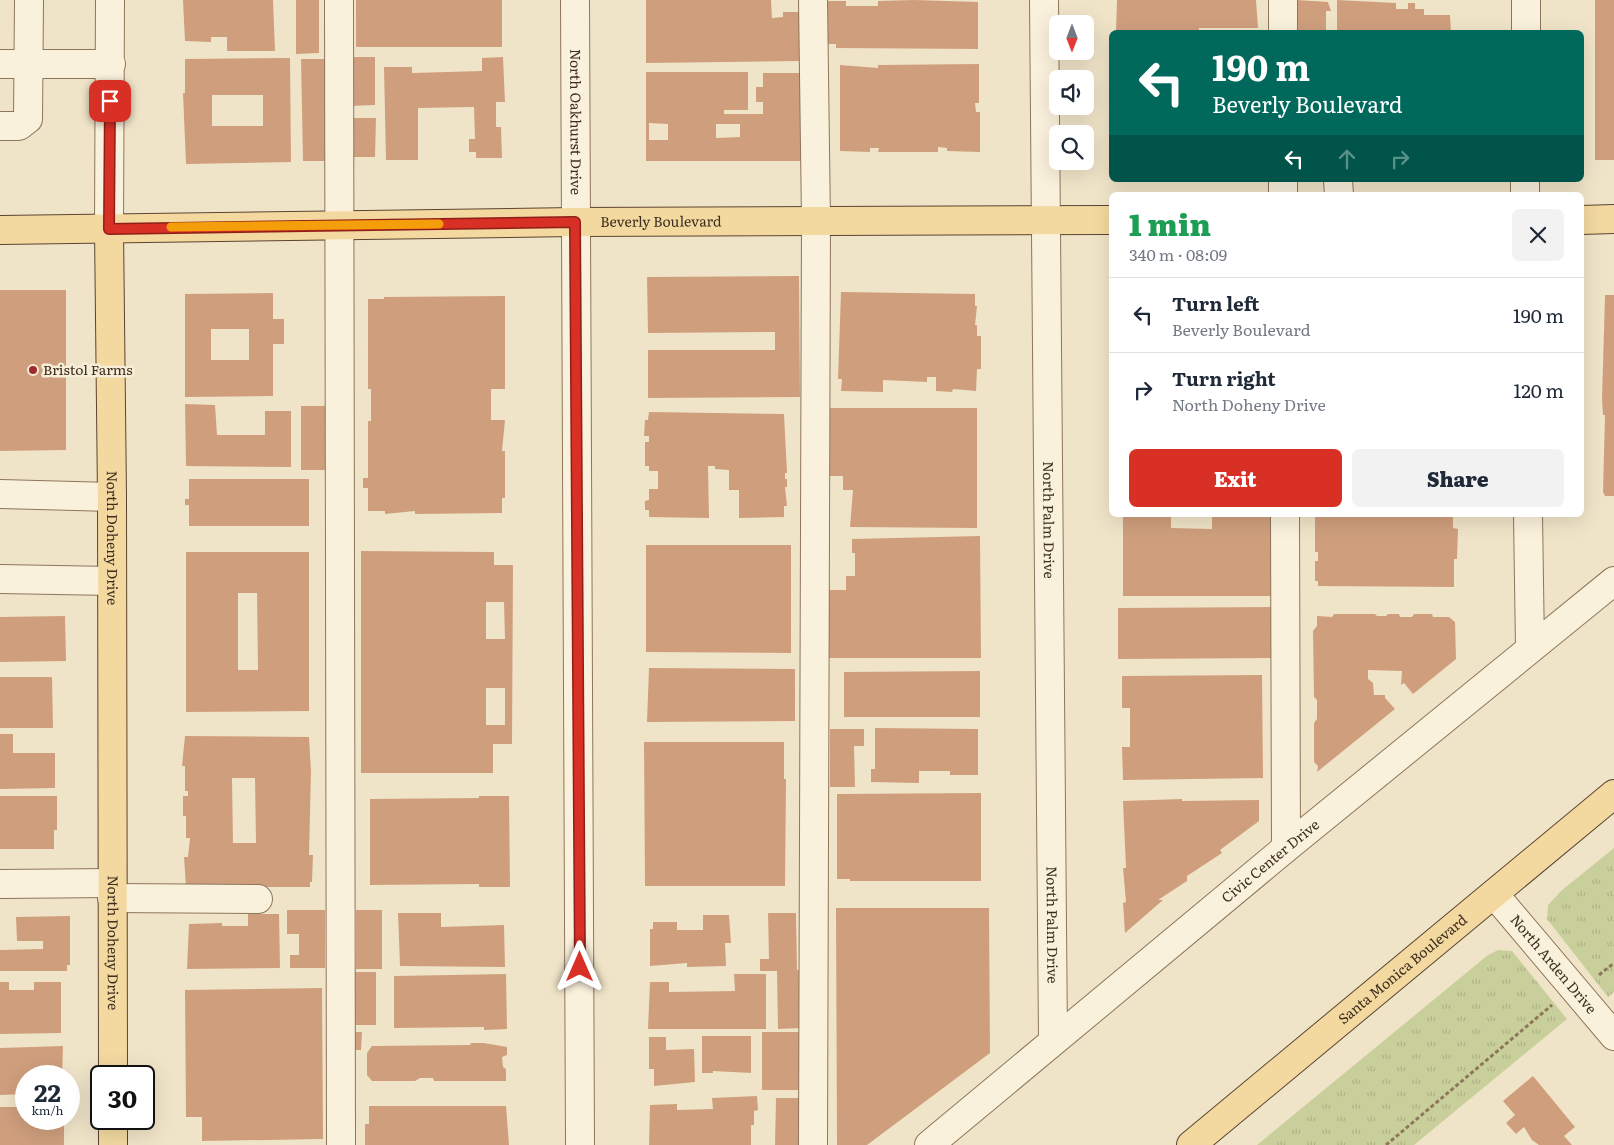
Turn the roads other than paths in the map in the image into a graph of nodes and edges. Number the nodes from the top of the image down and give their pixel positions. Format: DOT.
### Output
graph roads {
  1 [pos="29,0"];
  2 [pos="110,0"];
  3 [pos="339,0"];
  4 [pos="574,0"];
  5 [pos="813,0"];
  6 [pos="1044,0"];
  7 [pos="1283,0"];
  8 [pos="1526,0"];
  9 [pos="1283,30"];
  10 [pos="1526,30"];
  11 [pos="0,64"];
  12 [pos="28,64"];
  13 [pos="111,64"];
  14 [pos="0,126"];
  15 [pos="1109,220"];
  16 [pos="1584,220"];
  17 [pos="1614,220"];
  18 [pos="816,221"];
  19 [pos="1046,221"];
  20 [pos="575,222"];
  21 [pos="340,226"];
  22 [pos="109,229"];
  23 [pos="0,230"];
  24 [pos="0,494"];
  25 [pos="112,497"];
  26 [pos="1284,517"];
  27 [pos="1528,517"];
  28 [pos="0,579"];
  29 [pos="112,581"];
  30 [pos="1614,581"];
  31 [pos="1530,648"];
  32 [pos="1614,794"];
  33 [pos="1286,848"];
  34 [pos="0,884"];
  35 [pos="112,891"];
  36 [pos="1494,894"];
  37 [pos="258,899"];
  38 [pos="1614,1036"];
  39 [pos="1053,1040"];
  40 [pos="113,1065"];
  41 [pos="113,1130"];
  42 [pos="113,1145"];
  43 [pos="341,1145"];
  44 [pos="580,1145"];
  45 [pos="813,1145"];
  46 [pos="929,1145"];
  47 [pos="1191,1145"];
  1 -- 12 [label="street"];
  2 -- 13 [label="street, North Doheny Drive"];
  3 -- 21 [label="street"];
  4 -- 20 [label="street, North Oakhurst Drive"];
  5 -- 18 [label="street"];
  6 -- 19 [label="street, North Palm Drive"];
  7 -- 9 [label="street"];
  8 -- 10 [label="street"];
  11 -- 12 [label="street"];
  12 -- 13 [label="street"];
  12 -- 14 [label="street"];
  13 -- 22 [label="street, North Doheny Drive"];
  15 -- 19 [label="main road, Beverly Boulevard"];
  16 -- 17 [label="main road"];
  18 -- 19 [label="main road, Beverly Boulevard"];
  18 -- 20 [label="main road, Beverly Boulevard"];
  18 -- 45 [label="street"];
  19 -- 39 [label="street, North Palm Drive"];
  20 -- 21 [label="main road, Beverly Boulevard"];
  20 -- 44 [label="street, North Oakhurst Drive"];
  21 -- 22 [label="main road, Beverly Boulevard"];
  21 -- 43 [label="street"];
  22 -- 23 [label="main road, Beverly Boulevard"];
  22 -- 25 [label="main road, North Doheny Drive"];
  24 -- 25 [label="street"];
  25 -- 29 [label="main road, North Doheny Drive"];
  26 -- 33 [label="street"];
  27 -- 31 [label="street"];
  28 -- 29 [label="street"];
  29 -- 35 [label="main road, North Doheny Drive"];
  30 -- 31 [label="street, Civic Center Drive"];
  31 -- 33 [label="street, Civic Center Drive"];
  32 -- 36 [label="main road, Santa Monica Boulevard"];
  33 -- 39 [label="street, Civic Center Drive"];
  34 -- 35 [label="street"];
  35 -- 37 [label="street"];
  35 -- 40 [label="main road, North Doheny Drive"];
  36 -- 38 [label="street, North Arden Drive"];
  36 -- 47 [label="main road, Santa Monica Boulevard"];
  39 -- 46 [label="street, Civic Center Drive"];
  41 -- 42 [label="main road"];
}
